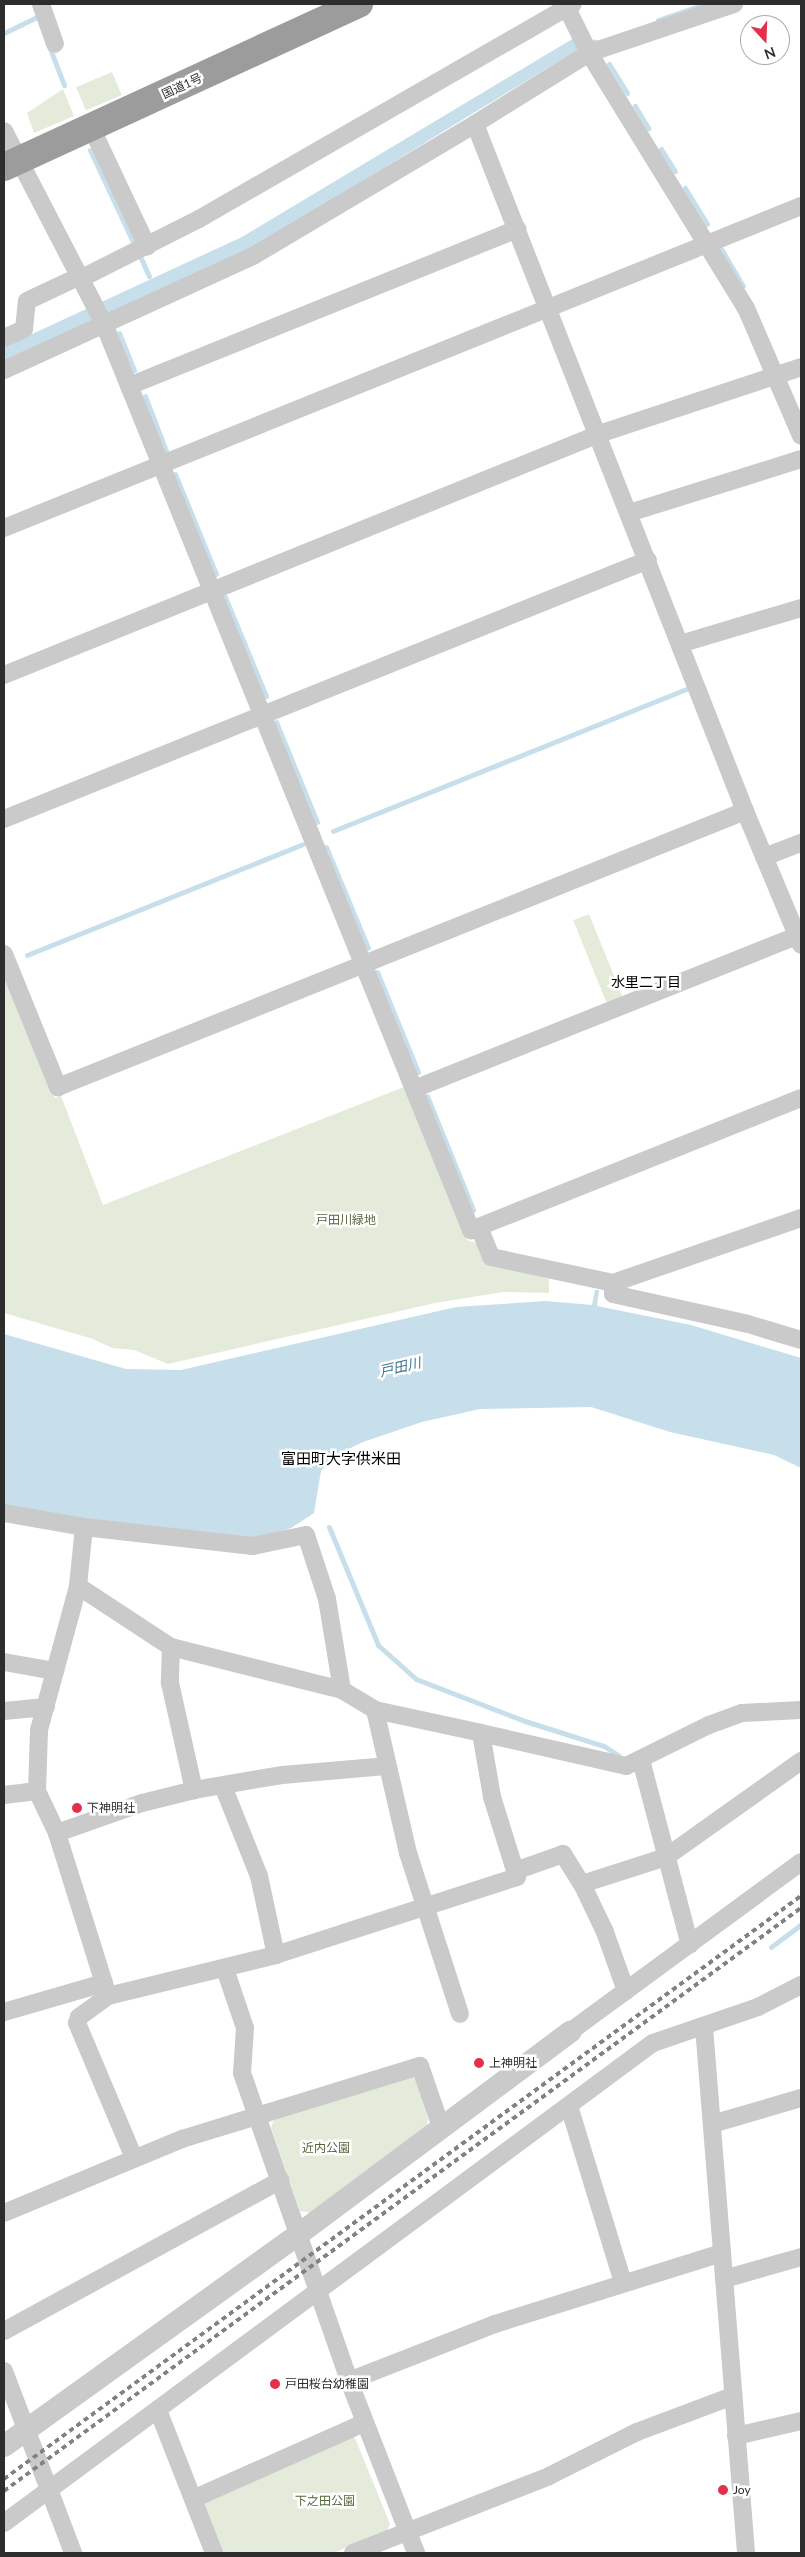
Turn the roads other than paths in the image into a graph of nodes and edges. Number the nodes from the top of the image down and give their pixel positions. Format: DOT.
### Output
graph roads {
  1 [pos="41,4"];
  2 [pos="359,4"];
  3 [pos="734,4"];
  4 [pos="568,5"];
  5 [pos="56,44"];
  6 [pos="586,47"];
  7 [pos="475,124"];
  8 [pos="91,127"];
  9 [pos="4,131"];
  10 [pos="11,164"];
  11 [pos="801,206"];
  12 [pos="517,229"];
  13 [pos="708,243"];
  14 [pos="147,246"];
  15 [pos="81,277"];
  16 [pos="549,309"];
  17 [pos="102,321"];
  18 [pos="4,338"];
  19 [pos="801,367"];
  20 [pos="4,370"];
  21 [pos="775,377"];
  22 [pos="129,386"];
  23 [pos="599,434"];
  24 [pos="801,436"];
  25 [pos="801,459"];
  26 [pos="161,464"];
  27 [pos="629,513"];
  28 [pos="4,528"];
  29 [pos="648,560"];
  30 [pos="212,591"];
  31 [pos="801,608"];
  32 [pos="680,644"];
  33 [pos="4,674"];
  34 [pos="263,715"];
  35 [pos="745,811"];
  36 [pos="4,820"];
  37 [pos="801,843"];
  38 [pos="764,857"];
  39 [pos="799,941"];
  40 [pos="4,954"];
  41 [pos="364,965"];
  42 [pos="414,1089"];
  43 [pos="801,1098"];
  44 [pos="801,1218"];
  45 [pos="479,1227"];
  46 [pos="613,1283"];
  47 [pos="801,1340"];
  48 [pos="5,1516"];
  49 [pos="84,1527"];
  50 [pos="78,1586"];
  51 [pos="171,1647"];
  52 [pos="4,1662"];
  53 [pos="56,1671"];
  54 [pos="342,1690"];
  55 [pos="46,1707"];
  56 [pos="375,1710"];
  57 [pos="801,1710"];
  58 [pos="4,1711"];
  59 [pos="481,1732"];
  60 [pos="641,1760"];
  61 [pos="801,1761"];
  62 [pos="386,1766"];
  63 [pos="223,1786"];
  64 [pos="194,1790"];
  65 [pos="37,1791"];
  66 [pos="4,1795"];
  67 [pos="57,1833"];
  68 [pos="666,1857"];
  69 [pos="801,1862"];
  70 [pos="515,1871"];
  71 [pos="582,1884"];
  72 [pos="423,1906"];
  73 [pos="690,1946"];
  74 [pos="276,1955"];
  75 [pos="225,1969"];
  76 [pos="801,1985"];
  77 [pos="106,1989"];
  78 [pos="626,1991"];
  79 [pos="4,2012"];
  80 [pos="460,2014"];
  81 [pos="704,2027"];
  82 [pos="571,2031"];
  83 [pos="801,2098"];
  84 [pos="569,2106"];
  85 [pos="259,2116"];
  86 [pos="712,2124"];
  87 [pos="440,2127"];
  88 [pos="134,2158"];
  89 [pos="281,2180"];
  90 [pos="4,2213"];
  91 [pos="299,2234"];
  92 [pos="722,2253"];
  93 [pos="801,2257"];
  94 [pos="724,2279"];
  95 [pos="623,2283"];
  96 [pos="316,2290"];
  97 [pos="4,2331"];
  98 [pos="4,2371"];
  99 [pos="349,2381"];
  100 [pos="733,2396"];
  101 [pos="158,2410"];
  102 [pos="801,2421"];
  103 [pos="364,2422"];
  104 [pos="25,2430"];
  105 [pos="736,2436"];
  106 [pos="4,2446"];
  107 [pos="48,2491"];
  108 [pos="193,2499"];
  109 [pos="4,2523"];
  110 [pos="406,2531"];
  111 [pos="73,2553"];
  112 [pos="214,2553"];
  113 [pos="353,2553"];
  114 [pos="416,2553"];
  115 [pos="746,2553"];
  1 -- 5 [label="street"];
  2 -- 8 [label="highway, 国道1号"];
  3 -- 6 [label="street"];
  4 -- 6 [label="street"];
  4 -- 14 [label="street"];
  6 -- 7 [label="street"];
  6 -- 13 [label="street"];
  7 -- 12 [label="street"];
  7 -- 17 [label="street"];
  8 -- 10 [label="highway, 国道1号"];
  8 -- 14 [label="street"];
  9 -- 10 [label="street"];
  10 -- 15 [label="street"];
  11 -- 13 [label="street"];
  12 -- 16 [label="street"];
  12 -- 22 [label="street"];
  13 -- 16 [label="street"];
  13 -- 21 [label="street"];
  14 -- 15 [label="street"];
  15 -- 17 [label="street"];
  15 -- 18 [label="street"];
  16 -- 23 [label="street"];
  16 -- 26 [label="street"];
  17 -- 20 [label="street"];
  17 -- 22 [label="street"];
  19 -- 21 [label="street"];
  21 -- 23 [label="street"];
  21 -- 24 [label="street"];
  22 -- 26 [label="street"];
  23 -- 27 [label="street"];
  23 -- 30 [label="street"];
  25 -- 27 [label="street"];
  26 -- 28 [label="street"];
  26 -- 30 [label="street"];
  27 -- 29 [label="street"];
  29 -- 32 [label="street"];
  29 -- 34 [label="street"];
  30 -- 33 [label="street"];
  30 -- 34 [label="street"];
  31 -- 32 [label="street"];
  32 -- 35 [label="street"];
  34 -- 36 [label="street"];
  34 -- 41 [label="street"];
  35 -- 38 [label="street"];
  35 -- 41 [label="street"];
  37 -- 38 [label="street"];
  38 -- 39 [label="street"];
  39 -- 42 [label="street"];
  40 -- 41 [label="street"];
  41 -- 42 [label="street"];
  42 -- 45 [label="street"];
  43 -- 45 [label="street"];
  44 -- 46 [label="street"];
  45 -- 46 [label="street"];
  46 -- 47 [label="street"];
  48 -- 49 [label="street"];
  49 -- 50 [label="street"];
  49 -- 54 [label="street"];
  50 -- 51 [label="street"];
  50 -- 53 [label="street"];
  51 -- 54 [label="street"];
  51 -- 64 [label="street"];
  52 -- 53 [label="street"];
  53 -- 55 [label="street"];
  54 -- 56 [label="street"];
  55 -- 58 [label="street"];
  55 -- 65 [label="street"];
  56 -- 59 [label="street"];
  56 -- 62 [label="street"];
  57 -- 60 [label="street"];
  59 -- 60 [label="street"];
  59 -- 70 [label="street"];
  60 -- 68 [label="street"];
  61 -- 68 [label="street"];
  62 -- 63 [label="street"];
  62 -- 72 [label="street"];
  63 -- 64 [label="street"];
  63 -- 74 [label="street"];
  64 -- 67 [label="street"];
  65 -- 66 [label="street"];
  65 -- 67 [label="street"];
  67 -- 77 [label="street"];
  68 -- 71 [label="street"];
  68 -- 73 [label="street"];
  69 -- 73 [label="street"];
  70 -- 71 [label="street"];
  70 -- 72 [label="street"];
  71 -- 78 [label="street"];
  72 -- 74 [label="street"];
  72 -- 80 [label="street"];
  73 -- 78 [label="street"];
  74 -- 75 [label="street"];
  75 -- 77 [label="street"];
  75 -- 85 [label="street"];
  76 -- 81 [label="street"];
  77 -- 79 [label="street"];
  77 -- 88 [label="street"];
  78 -- 82 [label="street"];
  81 -- 84 [label="street"];
  81 -- 86 [label="street"];
  82 -- 87 [label="street"];
  83 -- 86 [label="street"];
  84 -- 95 [label="street"];
  84 -- 96 [label="street"];
  85 -- 87 [label="street"];
  85 -- 88 [label="street"];
  85 -- 89 [label="street"];
  86 -- 92 [label="street"];
  87 -- 91 [label="street"];
  88 -- 90 [label="street"];
  89 -- 91 [label="street"];
  89 -- 97 [label="street"];
  91 -- 96 [label="street"];
  91 -- 104 [label="street"];
  92 -- 94 [label="street"];
  92 -- 95 [label="street"];
  93 -- 94 [label="street"];
  94 -- 100 [label="street"];
  95 -- 99 [label="street"];
  96 -- 99 [label="street"];
  96 -- 101 [label="street"];
  98 -- 104 [label="street"];
  99 -- 103 [label="street"];
  100 -- 105 [label="street"];
  100 -- 110 [label="street"];
  101 -- 107 [label="street"];
  101 -- 108 [label="street"];
  102 -- 105 [label="street"];
  103 -- 108 [label="street"];
  103 -- 110 [label="street"];
  104 -- 106 [label="street"];
  104 -- 107 [label="street"];
  105 -- 115 [label="street"];
  107 -- 109 [label="street"];
  107 -- 111 [label="street"];
  108 -- 112 [label="street"];
  110 -- 113 [label="street"];
  110 -- 114 [label="street"];
}
